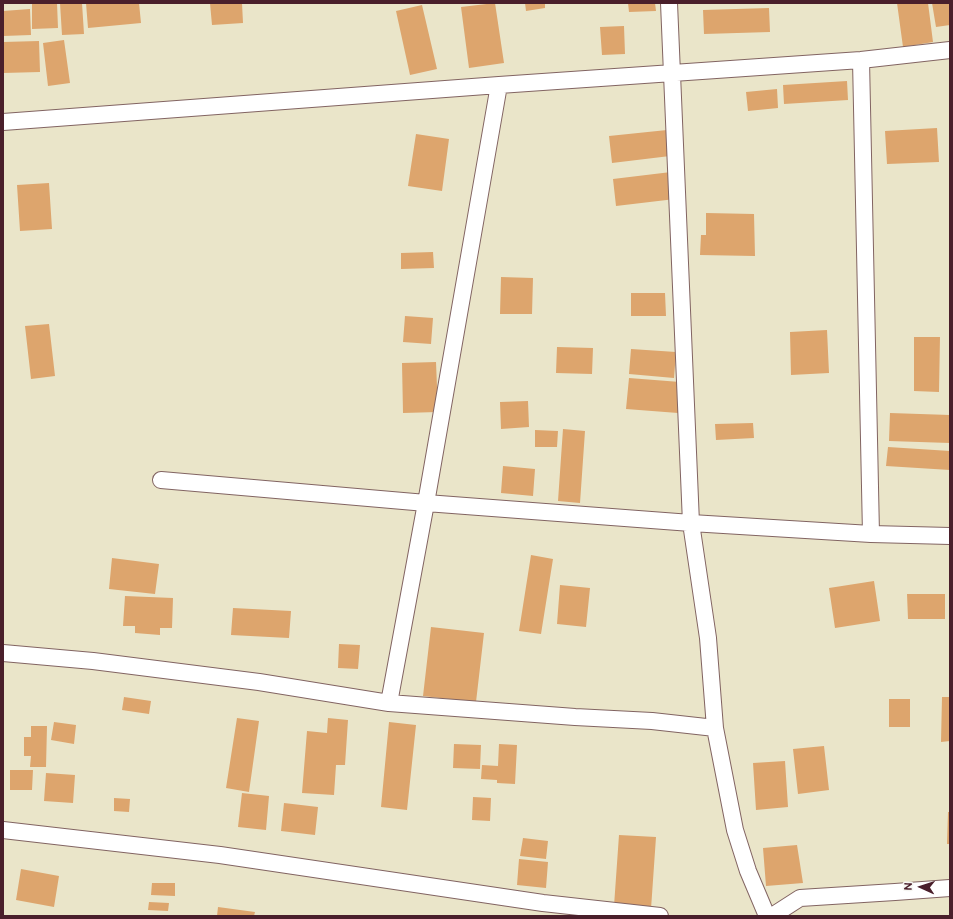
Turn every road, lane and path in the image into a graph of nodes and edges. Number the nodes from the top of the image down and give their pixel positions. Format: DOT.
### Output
graph roads {
  1 [pos="669,3"];
  2 [pos="950,50"];
  3 [pos="861,60"];
  4 [pos="673,73"];
  5 [pos="499,85"];
  6 [pos="3,122"];
  7 [pos="161,480"];
  8 [pos="426,503"];
  9 [pos="691,524"];
  10 [pos="871,534"];
  11 [pos="950,536"];
  12 [pos="3,653"];
  13 [pos="389,703"];
  14 [pos="715,728"];
  15 [pos="3,830"];
  16 [pos="950,888"];
  17 [pos="542,909"];
  18 [pos="660,916"];
  19 [pos="767,916"];
  20 [pos="772,916"];
  1 -- 4 [label="street"];
  2 -- 3 [label="street"];
  3 -- 4 [label="street"];
  3 -- 10 [label="street"];
  4 -- 5 [label="street"];
  4 -- 9 [label="street"];
  5 -- 6 [label="street"];
  5 -- 8 [label="street"];
  7 -- 8 [label="street"];
  8 -- 9 [label="street"];
  8 -- 13 [label="street"];
  9 -- 10 [label="street"];
  9 -- 14 [label="street"];
  10 -- 11 [label="street"];
  12 -- 13 [label="street"];
  13 -- 14 [label="street"];
  14 -- 19 [label="street"];
  15 -- 17 [label="street"];
  16 -- 20 [label="street"];
  17 -- 18 [label="street"];
}
